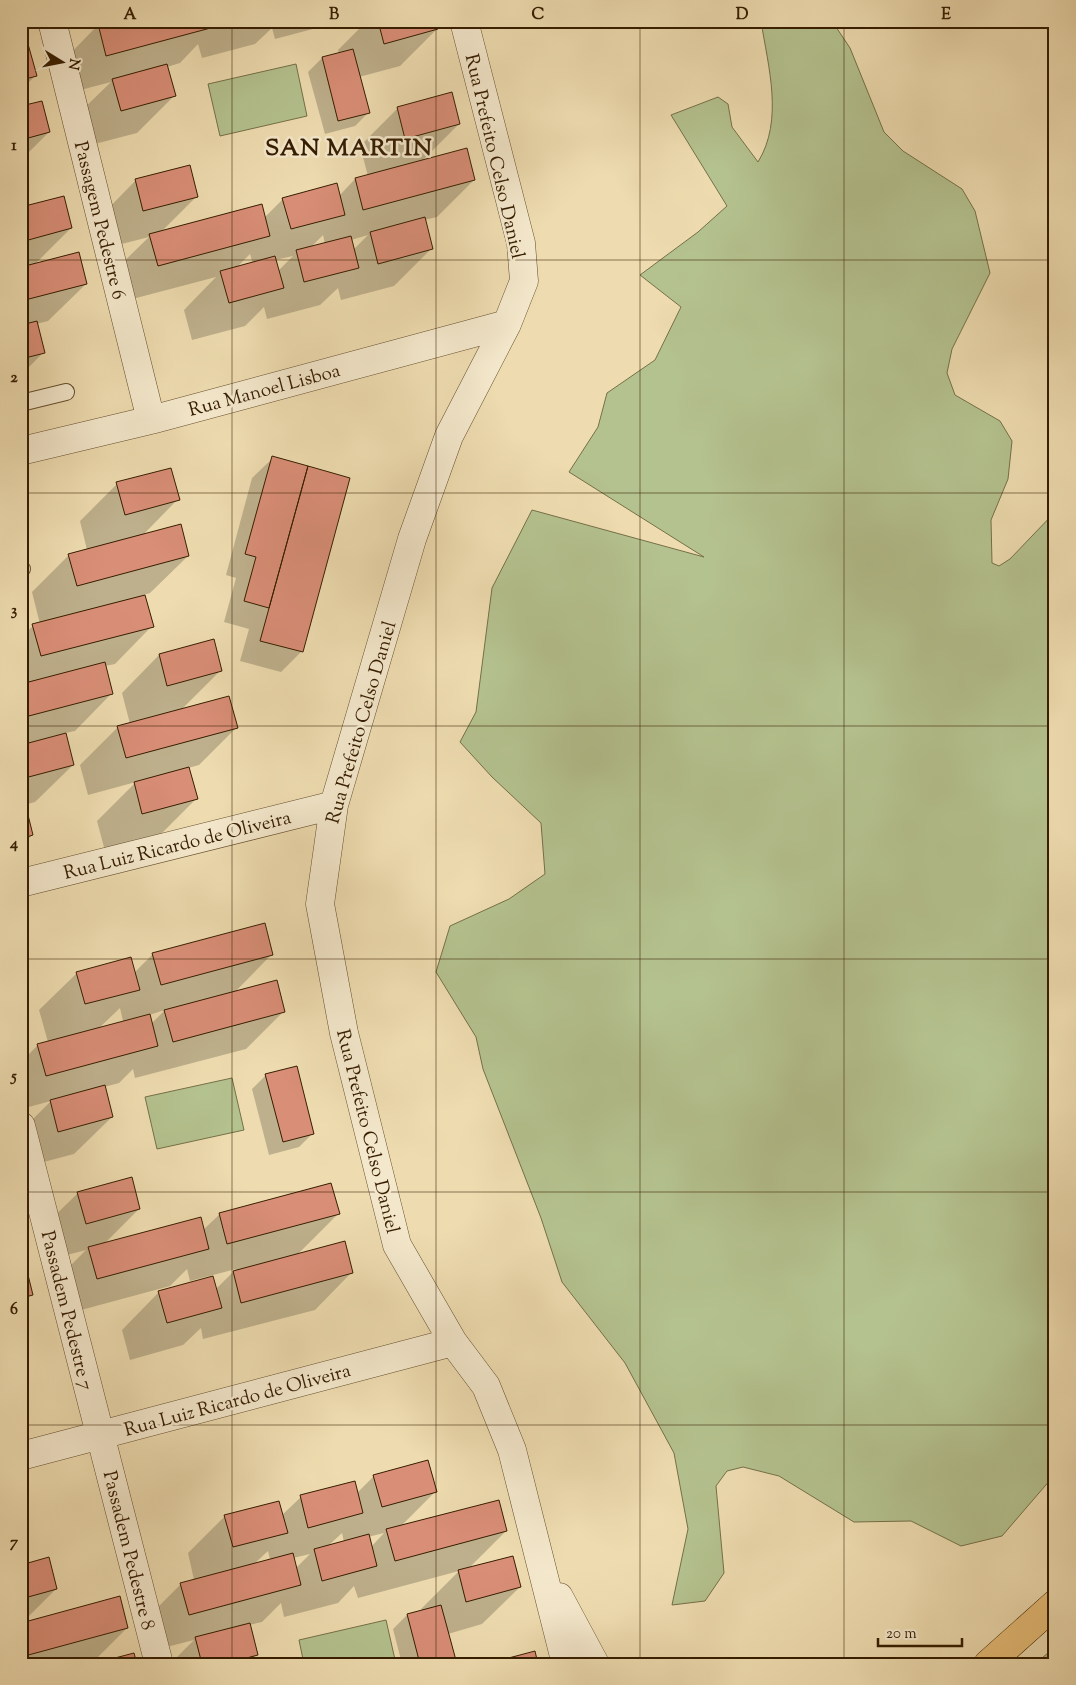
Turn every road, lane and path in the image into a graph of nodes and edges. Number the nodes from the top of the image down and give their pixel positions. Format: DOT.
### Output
graph roads {
  1 [pos="52,21"];
  2 [pos="464,21"];
  3 [pos="507,324"];
  4 [pos="66,392"];
  5 [pos="21,403"];
  6 [pos="150,420"];
  7 [pos="21,451"];
  8 [pos="334,806"];
  9 [pos="21,883"];
  10 [pos="21,1126"];
  11 [pos="453,1342"];
  12 [pos="100,1435"];
  13 [pos="21,1456"];
  14 [pos="540,1562"];
  15 [pos="1055,1604"];
  16 [pos="990,1663"];
  17 [pos="159,1664"];
  18 [pos="566,1664"];
  19 [pos="595,1664"];
  1 -- 6 [label="street, Passagem Pedestre 6"];
  2 -- 3 [label="street, Rua Prefeito Celso Daniel"];
  3 -- 6 [label="street, Rua Manoel Lisboa"];
  3 -- 8 [label="street, Rua Prefeito Celso Daniel"];
  4 -- 5 [label="lane"];
  6 -- 7 [label="street, Rua Manoel Lisboa"];
  8 -- 9 [label="street, Rua Luiz Ricardo de Oliveira"];
  8 -- 11 [label="street, Rua Prefeito Celso Daniel"];
  10 -- 12 [label="street, Passadem Pedestre 7"];
  11 -- 12 [label="street, Rua Luiz Ricardo de Oliveira"];
  11 -- 14 [label="street, Rua Prefeito Celso Daniel"];
  12 -- 13 [label="street, Rua Luiz Ricardo de Oliveira"];
  12 -- 17 [label="street, Passadem Pedestre 8"];
  14 -- 18 [label="street, Rua Prefeito Celso Daniel"];
  14 -- 19 [label="street, Rua Prefeito Celso Daniel"];
  15 -- 16 [label="main road"];
}
